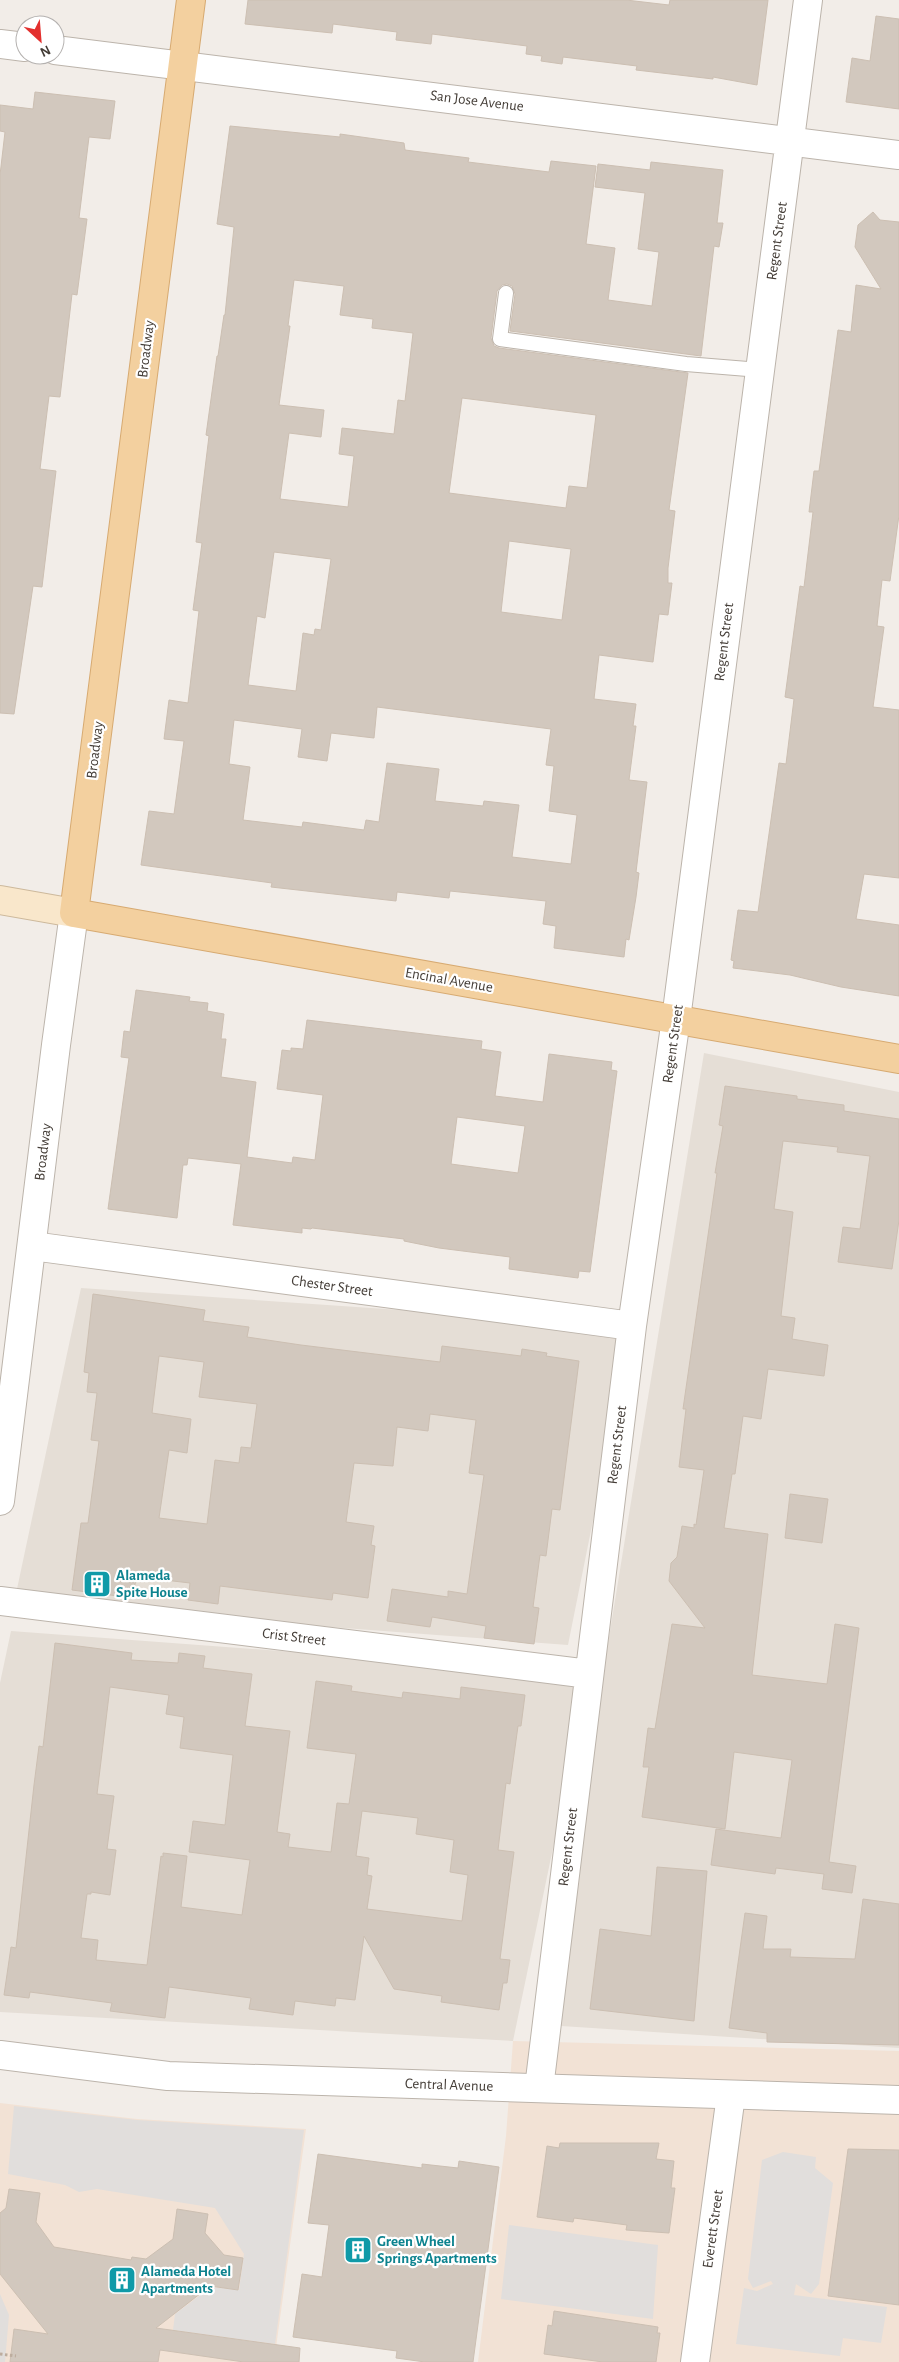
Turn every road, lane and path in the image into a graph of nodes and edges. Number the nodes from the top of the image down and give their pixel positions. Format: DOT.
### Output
graph roads {
  1 [pos="191,0"];
  2 [pos="808,0"];
  3 [pos="0,44"];
  4 [pos="15,46"];
  5 [pos="65,51"];
  6 [pos="182,64"];
  7 [pos="790,140"];
  8 [pos="899,155"];
  9 [pos="506,294"];
  10 [pos="760,370"];
  11 [pos="0,900"];
  12 [pos="74,913"];
  13 [pos="676,1019"];
  14 [pos="899,1059"];
  15 [pos="32,1246"];
  16 [pos="632,1326"];
  17 [pos="0,1501"];
  18 [pos="0,1601"];
  19 [pos="589,1674"];
  20 [pos="0,2055"];
  21 [pos="539,2088"];
  22 [pos="731,2095"];
  23 [pos="899,2100"];
  24 [pos="0,2354"];
  25 [pos="16,2356"];
  26 [pos="695,2362"];
  1 -- 6 [label="main road, Broadway"];
  2 -- 7 [label="street, Regent Street"];
  3 -- 4 [label="street"];
  5 -- 6 [label="street, San Jose Avenue"];
  6 -- 7 [label="street, San Jose Avenue"];
  6 -- 12 [label="main road, Broadway"];
  7 -- 8 [label="street, San Jose Avenue"];
  7 -- 10 [label="street, Regent Street"];
  9 -- 10 [label="lane"];
  10 -- 13 [label="street, Regent Street"];
  11 -- 12 [label="main road, Encinal Avenue"];
  12 -- 13 [label="main road, Encinal Avenue"];
  12 -- 15 [label="street, Broadway"];
  13 -- 14 [label="main road, Encinal Avenue"];
  13 -- 16 [label="street, Regent Street"];
  15 -- 16 [label="street, Chester Street"];
  15 -- 17 [label="street, Broadway"];
  16 -- 19 [label="street, Regent Street"];
  18 -- 19 [label="street, Crist Street"];
  19 -- 21 [label="street, Regent Street"];
  20 -- 21 [label="street, Central Avenue"];
  21 -- 22 [label="street, Central Avenue"];
  22 -- 23 [label="street, Central Avenue"];
  22 -- 26 [label="street, Everett Street"];
  24 -- 25 [label="path"];
}
